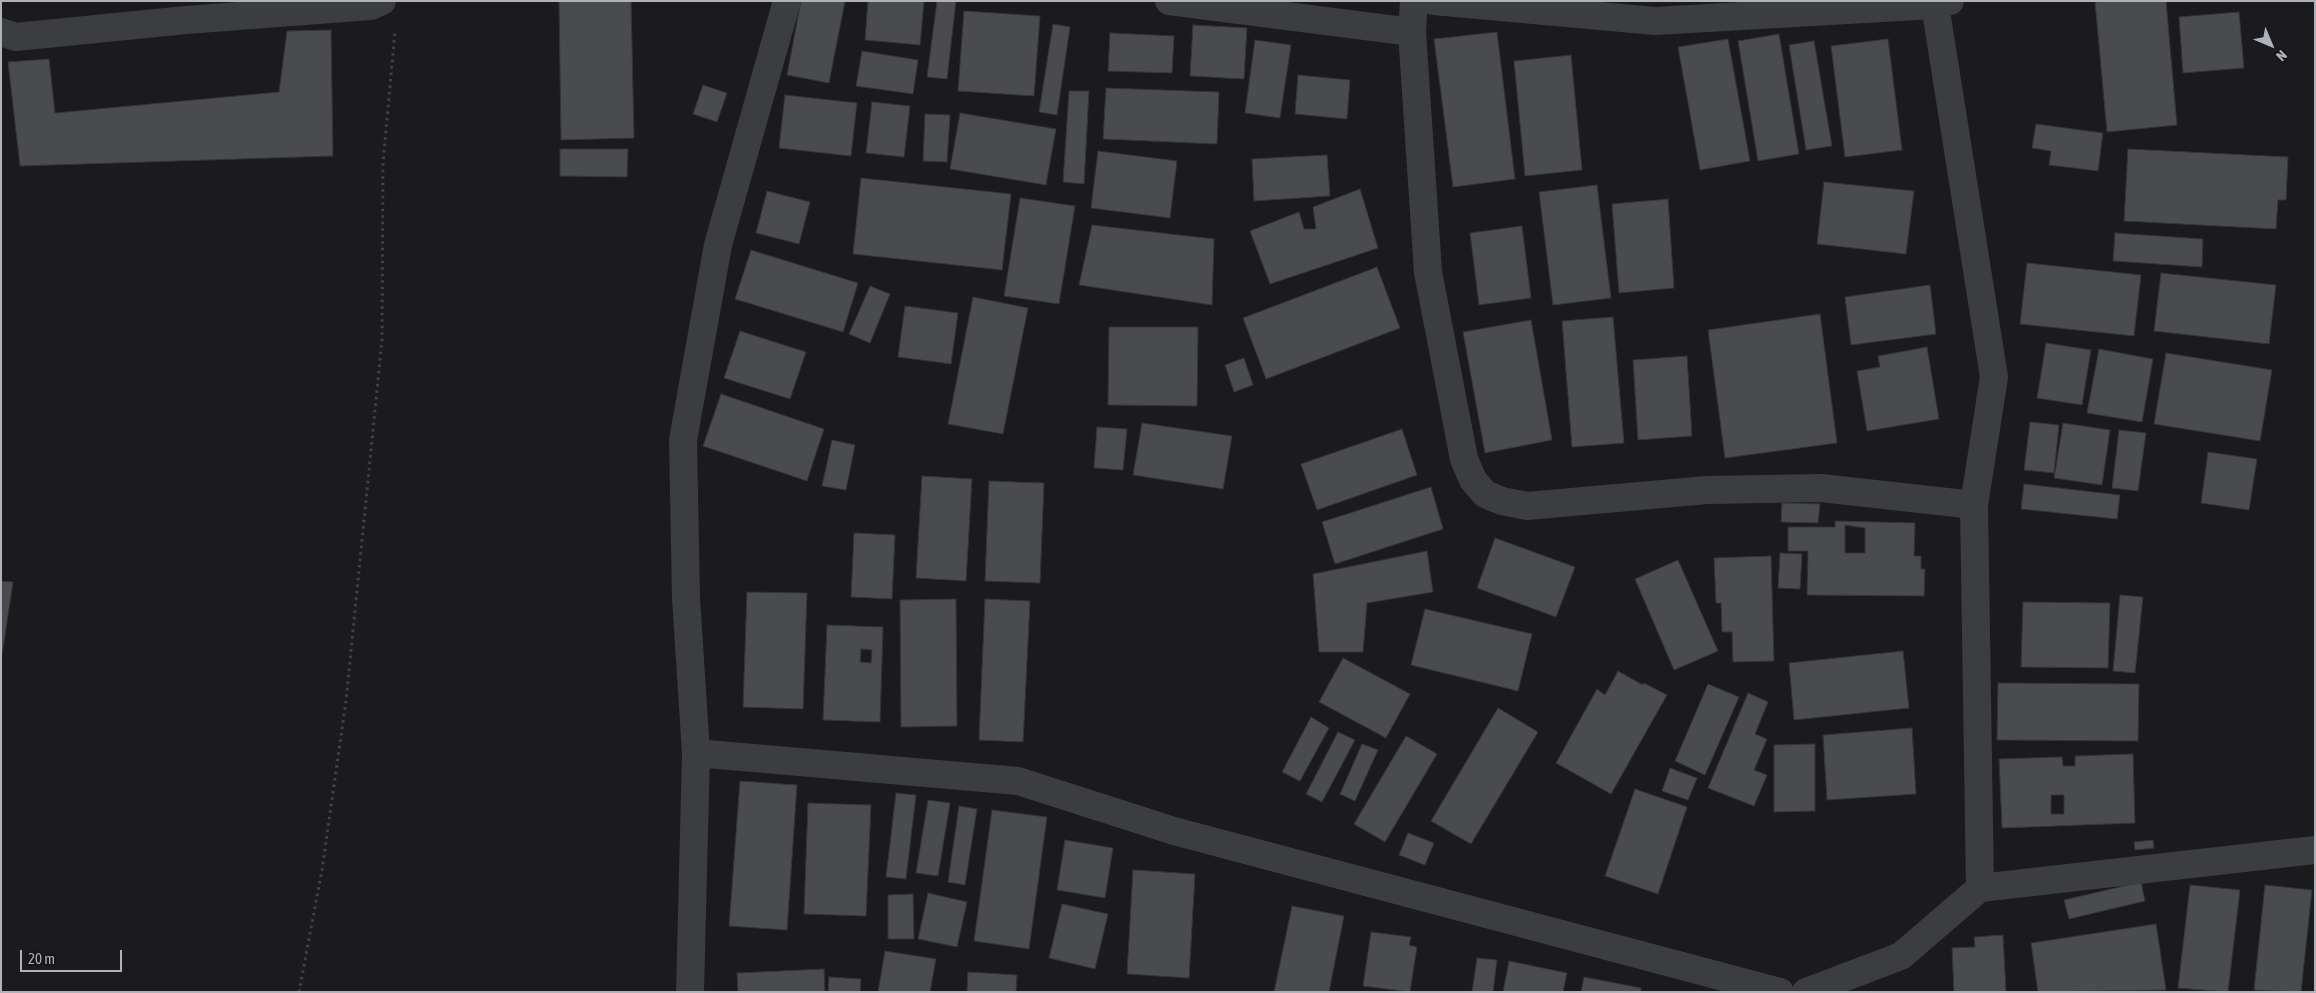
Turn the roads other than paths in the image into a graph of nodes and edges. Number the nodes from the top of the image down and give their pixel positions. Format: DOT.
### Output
graph roads {
  1 [pos="382,1"];
  2 [pos="787,1"];
  3 [pos="1169,1"];
  4 [pos="1414,1"];
  5 [pos="1434,1"];
  6 [pos="1942,3"];
  7 [pos="1,32"];
  8 [pos="1412,32"];
  9 [pos="1974,505"];
  10 [pos="696,753"];
  11 [pos="2315,850"];
  12 [pos="1980,888"];
  13 [pos="690,992"];
  14 [pos="1780,992"];
  15 [pos="1806,992"];
  1 -- 7 [label="street"];
  2 -- 10 [label="street"];
  3 -- 8 [label="street"];
  4 -- 8 [label="street"];
  5 -- 6 [label="street"];
  6 -- 9 [label="street"];
  8 -- 9 [label="street"];
  9 -- 12 [label="street"];
  10 -- 13 [label="street"];
  10 -- 14 [label="street"];
  11 -- 12 [label="street"];
  12 -- 15 [label="street"];
}
